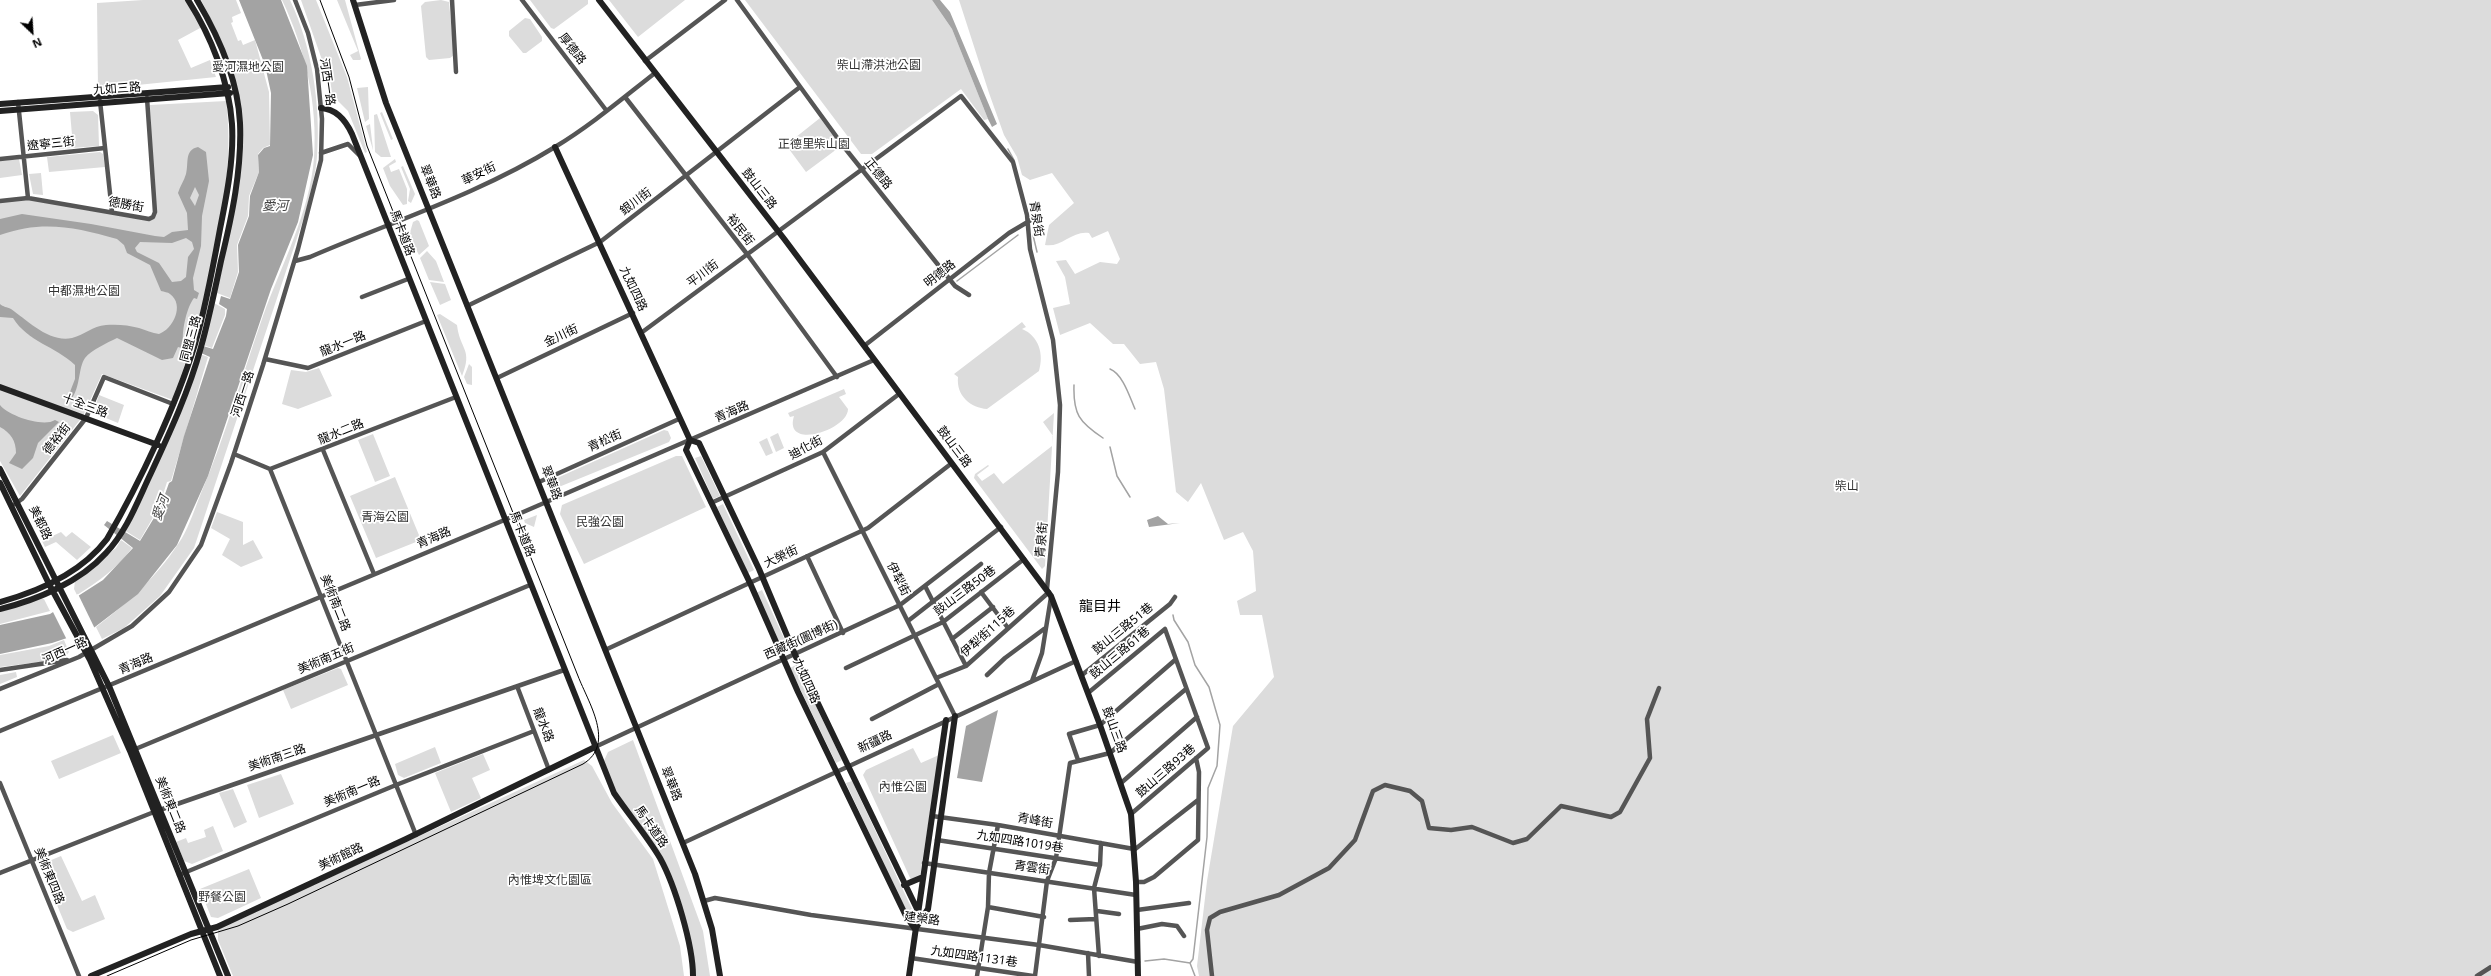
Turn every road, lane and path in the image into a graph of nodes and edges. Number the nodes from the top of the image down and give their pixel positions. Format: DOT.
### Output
graph roads {
  1 [pos="188,0"];
  2 [pos="197,0"];
  3 [pos="295,0"];
  4 [pos="394,0"];
  5 [pos="452,0"];
  6 [pos="522,0"];
  7 [pos="599,0"];
  8 [pos="725,0"];
  9 [pos="737,0"];
  10 [pos="354,2"];
  11 [pos="217,40"];
  12 [pos="210,42"];
  13 [pos="645,61"];
  14 [pos="456,72"];
  15 [pos="655,73"];
  16 [pos="800,87"];
  17 [pos="235,89"];
  18 [pos="227,90"];
  19 [pos="625,97"];
  20 [pos="100,98"];
  21 [pos="147,98"];
  22 [pos="0,104"];
  23 [pos="19,106"];
  24 [pos="321,108"];
  25 [pos="606,110"];
  26 [pos="0,111"];
  27 [pos="555,147"];
  28 [pos="105,148"];
  29 [pos="321,153"];
  30 [pos="717,153"];
  31 [pos="24,156"];
  32 [pos="0,159"];
  33 [pos="364,162"];
  34 [pos="861,170"];
  35 [pos="687,176"];
  36 [pos="28,198"];
  37 [pos="0,201"];
  38 [pos="428,208"];
  39 [pos="112,212"];
  40 [pos="1029,221"];
  41 [pos="387,224"];
  42 [pos="778,231"];
  43 [pos="600,242"];
  44 [pos="747,254"];
  45 [pos="295,261"];
  46 [pos="408,279"];
  47 [pos="949,279"];
  48 [pos="969,296"];
  49 [pos="362,297"];
  50 [pos="467,306"];
  51 [pos="633,314"];
  52 [pos="426,321"];
  53 [pos="641,333"];
  54 [pos="864,346"];
  55 [pos="265,359"];
  56 [pos="874,360"];
  57 [pos="838,377"];
  58 [pos="497,378"];
  59 [pos="0,387"];
  60 [pos="899,394"];
  61 [pos="456,397"];
  62 [pos="173,404"];
  63 [pos="86,418"];
  64 [pos="679,418"];
  65 [pos="690,440"];
  66 [pos="155,444"];
  67 [pos="162,447"];
  68 [pos="323,450"];
  69 [pos="823,452"];
  70 [pos="234,454"];
  71 [pos="952,463"];
  72 [pos="0,469"];
  73 [pos="270,469"];
  74 [pos="0,482"];
  75 [pos="539,482"];
  76 [pos="725,497"];
  77 [pos="546,502"];
  78 [pos="18,503"];
  79 [pos="712,503"];
  80 [pos="12,506"];
  81 [pos="504,520"];
  82 [pos="1001,527"];
  83 [pos="862,530"];
  84 [pos="807,556"];
  85 [pos="1024,559"];
  86 [pos="84,562"];
  87 [pos="981,564"];
  88 [pos="89,568"];
  89 [pos="374,574"];
  90 [pos="763,577"];
  91 [pos="56,580"];
  92 [pos="750,583"];
  93 [pos="49,584"];
  94 [pos="530,585"];
  95 [pos="59,586"];
  96 [pos="926,586"];
  97 [pos="52,590"];
  98 [pos="981,592"];
  99 [pos="1049,592"];
  100 [pos="321,596"];
  101 [pos="1175,597"];
  102 [pos="933,601"];
  103 [pos="0,602"];
  104 [pos="900,605"];
  105 [pos="993,607"];
  106 [pos="0,609"];
  107 [pos="908,621"];
  108 [pos="943,622"];
  109 [pos="1008,628"];
  110 [pos="1044,629"];
  111 [pos="843,632"];
  112 [pos="914,634"];
  113 [pos="952,639"];
  114 [pos="93,650"];
  115 [pos="605,650"];
  116 [pos="87,653"];
  117 [pos="795,654"];
  118 [pos="74,659"];
  119 [pos="784,659"];
  120 [pos="1175,660"];
  121 [pos="347,661"];
  122 [pos="1076,661"];
  123 [pos="966,666"];
  124 [pos="846,668"];
  125 [pos="0,670"];
  126 [pos="564,670"];
  127 [pos="1082,674"];
  128 [pos="987,675"];
  129 [pos="936,678"];
  130 [pos="1032,681"];
  131 [pos="939,684"];
  132 [pos="109,686"];
  133 [pos="517,686"];
  134 [pos="1659,688"];
  135 [pos="0,689"];
  136 [pos="103,689"];
  137 [pos="1186,689"];
  138 [pos="1088,693"];
  139 [pos="955,716"];
  140 [pos="1197,717"];
  141 [pos="872,719"];
  142 [pos="946,720"];
  143 [pos="1100,724"];
  144 [pos="637,728"];
  145 [pos="0,731"];
  146 [pos="534,731"];
  147 [pos="376,733"];
  148 [pos="595,747"];
  149 [pos="133,750"];
  150 [pos="1110,753"];
  151 [pos="1196,758"];
  152 [pos="1078,760"];
  153 [pos="847,766"];
  154 [pos="549,770"];
  155 [pos="837,771"];
  156 [pos="0,783"];
  157 [pos="1121,783"];
  158 [pos="396,784"];
  159 [pos="1198,800"];
  160 [pos="157,811"];
  161 [pos="1131,814"];
  162 [pos="932,816"];
  163 [pos="941,817"];
  164 [pos="998,825"];
  165 [pos="416,835"];
  166 [pos="1059,835"];
  167 [pos="937,840"];
  168 [pos="683,843"];
  169 [pos="1101,843"];
  170 [pos="993,848"];
  171 [pos="1134,850"];
  172 [pos="1056,858"];
  173 [pos="31,860"];
  174 [pos="924,863"];
  175 [pos="934,865"];
  176 [pos="1100,865"];
  177 [pos="989,872"];
  178 [pos="0,873"];
  179 [pos="182,874"];
  180 [pos="923,877"];
  181 [pos="1047,881"];
  182 [pos="1136,882"];
  183 [pos="904,885"];
  184 [pos="1094,888"];
  185 [pos="1136,895"];
  186 [pos="704,901"];
  187 [pos="1189,903"];
  188 [pos="988,907"];
  189 [pos="1137,910"];
  190 [pos="918,911"];
  191 [pos="1097,911"];
  192 [pos="1119,914"];
  193 [pos="1044,917"];
  194 [pos="1096,919"];
  195 [pos="1070,920"];
  196 [pos="915,929"];
  197 [pos="1137,929"];
  198 [pos="205,930"];
  199 [pos="1184,936"];
  200 [pos="983,938"];
  201 [pos="1039,945"];
  202 [pos="1088,953"];
  203 [pos="1100,956"];
  204 [pos="911,958"];
  205 [pos="1138,962"];
  206 [pos="978,967"];
  207 [pos="2491,967"];
  208 [pos="79,976"];
  209 [pos="91,976"];
  210 [pos="220,976"];
  211 [pos="228,976"];
  212 [pos="693,976"];
  213 [pos="720,976"];
  214 [pos="909,976"];
  215 [pos="977,976"];
  216 [pos="1034,976"];
  217 [pos="1089,976"];
  218 [pos="1138,976"];
  219 [pos="1212,976"];
  220 [pos="2477,976"];
  1 -- 12 [label="street, 同盟三路"];
  2 -- 11 [label="street, 同盟三路"];
  3 -- 24 [label="street, 河西一路"];
  4 -- 10 [label="street"];
  5 -- 14 [label="street"];
  6 -- 25 [label="street, 厚德路"];
  7 -- 13 [label="street, 鼓山三路"];
  8 -- 13 [label="street"];
  9 -- 16 [label="street, 正德路"];
  10 -- 38 [label="street, 翠華路"];
  11 -- 12 [label="street"];
  11 -- 17 [label="street, 同盟三路"];
  12 -- 18 [label="street, 同盟三路"];
  13 -- 15 [label="street, 鼓山三路"];
  15 -- 19 [label="street, 華安街"];
  15 -- 30 [label="street, 鼓山三路"];
  16 -- 30 [label="street, 銀川街"];
  16 -- 34 [label="street, 正德路"];
  17 -- 18 [label="street, 九如三路"];
  17 -- 67 [label="street, 同盟三路"];
  18 -- 20 [label="street, 九如三路"];
  18 -- 21 [label="street, 九如三路"];
  18 -- 62 [label="street, 同盟三路"];
  19 -- 25 [label="street, 華安街"];
  19 -- 35 [label="street, 裕民街"];
  20 -- 21 [label="street, 九如三路"];
  20 -- 23 [label="street, 九如三路"];
  20 -- 28 [label="street"];
  21 -- 39 [label="street, 德勝街"];
  22 -- 23 [label="street, 九如三路"];
  23 -- 26 [label="street, 九如三路"];
  23 -- 31 [label="street"];
  24 -- 29 [label="street, 河西一路"];
  24 -- 33 [label="street, 馬卡道路"];
  25 -- 27 [label="street, 華安街"];
  27 -- 38 [label="street, 華安街"];
  27 -- 43 [label="street, 九如四路"];
  28 -- 31 [label="street, 遼寧三街"];
  28 -- 39 [label="street"];
  29 -- 33 [label="street"];
  29 -- 45 [label="street, 河西一路"];
  30 -- 35 [label="street, 銀川街"];
  30 -- 42 [label="street, 鼓山三路"];
  31 -- 32 [label="street, 遼寧三街"];
  31 -- 36 [label="street"];
  33 -- 41 [label="street, 馬卡道路"];
  34 -- 40 [label="street, 青泉街"];
  34 -- 42 [label="street, 青泉街"];
  34 -- 47 [label="street, 正德路"];
  35 -- 43 [label="street, 銀川街"];
  35 -- 44 [label="street, 裕民街"];
  36 -- 37 [label="street, 德勝街"];
  36 -- 39 [label="street, 德勝街"];
  38 -- 41 [label="street, 華安街"];
  38 -- 50 [label="street, 翠華路"];
  40 -- 47 [label="street, 明德路"];
  40 -- 99 [label="street, 青泉街"];
  41 -- 45 [label="street, 華安街"];
  41 -- 46 [label="street, 馬卡道路"];
  42 -- 44 [label="street, 平川街"];
  42 -- 54 [label="street, 鼓山三路"];
  43 -- 50 [label="street, 銀川街"];
  43 -- 51 [label="street, 九如四路"];
  44 -- 53 [label="street, 平川街"];
  44 -- 57 [label="street, 裕民街"];
  45 -- 55 [label="street, 河西一路"];
  46 -- 49 [label="street"];
  46 -- 52 [label="street, 馬卡道路"];
  47 -- 48 [label="street, 正德路"];
  47 -- 54 [label="street, 明德路"];
  50 -- 58 [label="street, 翠華路"];
  51 -- 53 [label="street, 九如四路"];
  51 -- 58 [label="street, 金川街"];
  52 -- 55 [label="street, 龍水一路"];
  52 -- 61 [label="street, 馬卡道路"];
  53 -- 64 [label="street, 九如四路"];
  54 -- 56 [label="street, 鼓山三路"];
  55 -- 70 [label="street, 河西一路"];
  56 -- 57 [label="street, 青海路"];
  56 -- 60 [label="street, 鼓山三路"];
  57 -- 65 [label="street, 青海路"];
  58 -- 75 [label="street, 翠華路"];
  59 -- 63 [label="street, 十全三路"];
  60 -- 69 [label="street, 迪化街"];
  60 -- 71 [label="street, 鼓山三路"];
  61 -- 68 [label="street, 龍水二路"];
  61 -- 81 [label="street, 馬卡道路"];
  62 -- 63 [label="street, 德裕街"];
  62 -- 66 [label="street, 同盟三路"];
  63 -- 66 [label="street, 十全三路"];
  63 -- 78 [label="street, 德裕街"];
  64 -- 65 [label="street, 九如四路"];
  64 -- 75 [label="street, 青松街"];
  65 -- 76 [label="street, 九如四路"];
  65 -- 77 [label="street, 青海路"];
  65 -- 79 [label="street, 九如四路"];
  66 -- 67 [label="street, 十全三路"];
  66 -- 86 [label="street, 同盟三路"];
  67 -- 88 [label="street, 同盟三路"];
  68 -- 73 [label="street, 龍水二路"];
  68 -- 89 [label="street"];
  69 -- 76 [label="street, 迪化街"];
  69 -- 83 [label="street, 伊犁街"];
  70 -- 73 [label="street"];
  70 -- 114 [label="street, 河西一路"];
  71 -- 82 [label="street, 鼓山三路"];
  71 -- 83 [label="street, 大榮街"];
  72 -- 78 [label="street, 美都路"];
  73 -- 100 [label="street, 美術南二路"];
  74 -- 80 [label="street, 美都路"];
  75 -- 77 [label="street, 翠華路"];
  76 -- 79 [label="street, 迪化街"];
  76 -- 90 [label="street, 九如四路"];
  77 -- 81 [label="street, 青海路"];
  77 -- 115 [label="street, 翠華路"];
  78 -- 80 [label="street, 德裕街"];
  78 -- 91 [label="street, 美都路"];
  79 -- 92 [label="street, 九如四路"];
  80 -- 93 [label="street, 美都路"];
  81 -- 89 [label="street, 青海路"];
  81 -- 94 [label="street, 馬卡道路"];
  82 -- 85 [label="street, 鼓山三路"];
  82 -- 96 [label="street, 西藏街(圖博街)"];
  83 -- 84 [label="street, 大榮街"];
  83 -- 104 [label="street, 伊犁街"];
  84 -- 90 [label="street, 大榮街"];
  84 -- 111 [label="street"];
  85 -- 98 [label="street, 鼓山三路50巷"];
  85 -- 99 [label="street, 鼓山三路"];
  86 -- 88 [label="street"];
  86 -- 91 [label="street, 同盟三路"];
  87 -- 102 [label="street"];
  88 -- 95 [label="street, 同盟三路"];
  89 -- 100 [label="street, 青海路"];
  90 -- 92 [label="street, 大榮街"];
  90 -- 117 [label="street, 九如四路"];
  91 -- 93 [label="street, 同盟三路"];
  91 -- 95 [label="street, 美都路"];
  92 -- 115 [label="street, 大榮街"];
  92 -- 119 [label="street, 九如四路"];
  93 -- 97 [label="street, 美都路"];
  93 -- 103 [label="street, 同盟三路"];
  94 -- 121 [label="street, 美術南五街"];
  94 -- 126 [label="street, 馬卡道路"];
  95 -- 97 [label="street, 同盟三路"];
  95 -- 114 [label="street, 美術東二路"];
  96 -- 102 [label="street"];
  96 -- 104 [label="street, 西藏街(圖博街)"];
  97 -- 106 [label="street, 同盟三路"];
  97 -- 116 [label="street, 美術東二路"];
  98 -- 105 [label="street"];
  98 -- 108 [label="street, 鼓山三路50巷"];
  99 -- 109 [label="street, 伊犁街115巷"];
  99 -- 110 [label="street, 青泉街"];
  99 -- 122 [label="street, 鼓山三路"];
  100 -- 121 [label="street, 美術南二路"];
  100 -- 132 [label="street, 青海路"];
  101 -- 127 [label="street, 鼓山三路51巷"];
  102 -- 107 [label="street"];
  102 -- 108 [label="street"];
  104 -- 107 [label="street, 伊犁街"];
  104 -- 111 [label="street, 西藏街(圖博街)"];
  105 -- 109 [label="street"];
  105 -- 113 [label="street"];
  107 -- 112 [label="street, 伊犁街"];
  108 -- 112 [label="street, 鼓山三路50巷"];
  108 -- 113 [label="street"];
  109 -- 123 [label="street, 伊犁街115巷"];
  110 -- 128 [label="street"];
  110 -- 130 [label="street, 青泉街"];
  111 -- 117 [label="street, 西藏街(圖博街)"];
  112 -- 124 [label="street, 鼓山三路50巷"];
  112 -- 129 [label="street, 伊犁街"];
  113 -- 123 [label="street"];
  114 -- 116 [label="street, 河西一路"];
  114 -- 132 [label="street, 美術東二路"];
  115 -- 144 [label="street, 翠華路"];
  116 -- 118 [label="street, 河西一路"];
  116 -- 136 [label="street, 美術東二路"];
  117 -- 119 [label="street, 西藏街(圖博街)"];
  117 -- 153 [label="street, 九如四路"];
  118 -- 125 [label="street"];
  118 -- 135 [label="street, 河西一路"];
  119 -- 144 [label="street, 西藏街(圖博街)"];
  119 -- 155 [label="street, 九如四路"];
  120 -- 137 [label="street"];
  120 -- 138 [label="street, 鼓山三路61巷"];
  120 -- 143 [label="street"];
  121 -- 147 [label="street, 美術南二路"];
  121 -- 149 [label="street, 美術南五街"];
  122 -- 127 [label="street, 鼓山三路"];
  122 -- 130 [label="street, 新疆路"];
  123 -- 129 [label="street, 伊犁街115巷"];
  126 -- 133 [label="street, 美術南三路"];
  126 -- 148 [label="street, 馬卡道路"];
  127 -- 138 [label="street, 鼓山三路"];
  129 -- 131 [label="street, 伊犁街"];
  130 -- 139 [label="street, 新疆路"];
  131 -- 139 [label="street, 伊犁街"];
  131 -- 141 [label="street"];
  132 -- 136 [label="street, 青海路"];
  132 -- 149 [label="street, 美術東二路"];
  133 -- 146 [label="street, 龍水路"];
  133 -- 147 [label="street, 美術南三路"];
  134 -- 219 [label="street"];
  136 -- 145 [label="street, 青海路"];
  136 -- 149 [label="street, 美術東二路"];
  137 -- 140 [label="street"];
  137 -- 150 [label="street"];
  138 -- 143 [label="street, 鼓山三路"];
  139 -- 142 [label="street, 新疆路"];
  139 -- 163 [label="street"];
  140 -- 151 [label="street, 鼓山三路93巷"];
  140 -- 157 [label="street"];
  142 -- 153 [label="street, 新疆路"];
  142 -- 162 [label="street"];
  143 -- 150 [label="street, 鼓山三路"];
  143 -- 152 [label="street"];
  144 -- 148 [label="street, 西藏街(圖博街)"];
  144 -- 168 [label="street, 翠華路"];
  146 -- 154 [label="street, 龍水路"];
  146 -- 158 [label="street, 美術南一路"];
  147 -- 158 [label="street, 美術南二路"];
  147 -- 160 [label="street, 美術南三路"];
  148 -- 154 [label="street, 美術館路"];
  148 -- 212 [label="street, 馬卡道路"];
  149 -- 160 [label="street, 美術東二路"];
  150 -- 152 [label="street"];
  150 -- 157 [label="street, 鼓山三路"];
  151 -- 159 [label="street"];
  151 -- 161 [label="street, 鼓山三路93巷"];
  152 -- 166 [label="street"];
  153 -- 155 [label="street, 新疆路"];
  153 -- 183 [label="street, 九如四路"];
  154 -- 165 [label="street, 美術館路"];
  155 -- 168 [label="street, 新疆路"];
  155 -- 196 [label="street, 九如四路"];
  156 -- 173 [label="street, 美術東四路"];
  157 -- 161 [label="street, 鼓山三路"];
  158 -- 165 [label="street, 美術南二路"];
  158 -- 179 [label="street, 美術南一路"];
  159 -- 171 [label="street"];
  159 -- 182 [label="street"];
  160 -- 173 [label="street, 美術南三路"];
  160 -- 179 [label="street, 美術東二路"];
  161 -- 171 [label="street, 鼓山三路"];
  162 -- 163 [label="street, 青峰街"];
  162 -- 174 [label="street"];
  163 -- 164 [label="street, 青峰街"];
  163 -- 167 [label="street"];
  164 -- 166 [label="street, 青峰街"];
  164 -- 170 [label="street"];
  165 -- 198 [label="street, 美術館路"];
  166 -- 169 [label="street, 青峰街"];
  166 -- 172 [label="street"];
  167 -- 170 [label="street, 九如四路1019巷"];
  167 -- 175 [label="street"];
  168 -- 186 [label="street, 翠華路"];
  169 -- 171 [label="street, 青峰街"];
  169 -- 176 [label="street"];
  170 -- 172 [label="street, 九如四路1019巷"];
  170 -- 177 [label="street"];
  171 -- 182 [label="street, 鼓山三路"];
  172 -- 176 [label="street, 九如四路1019巷"];
  172 -- 181 [label="street"];
  173 -- 178 [label="street, 美術南三路"];
  173 -- 208 [label="street, 美術東四路"];
  174 -- 175 [label="street, 青雲街"];
  174 -- 180 [label="street"];
  175 -- 177 [label="street, 青雲街"];
  175 -- 196 [label="street"];
  176 -- 184 [label="street"];
  177 -- 181 [label="street, 青雲街"];
  177 -- 188 [label="street"];
  179 -- 198 [label="street, 美術東二路"];
  180 -- 183 [label="street"];
  180 -- 190 [label="street"];
  181 -- 184 [label="street, 青雲街"];
  181 -- 193 [label="street"];
  182 -- 185 [label="street, 鼓山三路"];
  183 -- 190 [label="street, 九如四路"];
  184 -- 185 [label="street, 青雲街"];
  184 -- 191 [label="street"];
  185 -- 189 [label="street, 鼓山三路"];
  186 -- 196 [label="street, 建榮路"];
  186 -- 213 [label="street, 翠華路"];
  187 -- 189 [label="street"];
  188 -- 193 [label="street"];
  188 -- 200 [label="street"];
  189 -- 197 [label="street, 鼓山三路"];
  190 -- 196 [label="street"];
  191 -- 192 [label="street"];
  191 -- 194 [label="street"];
  193 -- 201 [label="street"];
  194 -- 195 [label="street"];
  194 -- 203 [label="street"];
  196 -- 200 [label="street, 建榮路"];
  196 -- 204 [label="street"];
  197 -- 199 [label="street"];
  197 -- 205 [label="street, 鼓山三路"];
  198 -- 209 [label="street, 美術館路"];
  198 -- 210 [label="street, 美術東二路"];
  198 -- 211 [label="street, 美術東二路"];
  200 -- 201 [label="street, 建榮路"];
  200 -- 206 [label="street"];
  201 -- 202 [label="street, 建榮路"];
  201 -- 216 [label="street"];
  202 -- 203 [label="street, 建榮路"];
  202 -- 217 [label="street"];
  203 -- 205 [label="street, 建榮路"];
  204 -- 206 [label="street, 九如四路1131巷"];
  204 -- 214 [label="street"];
  205 -- 218 [label="street, 鼓山三路"];
  206 -- 215 [label="street"];
  206 -- 216 [label="street, 九如四路1131巷"];
  207 -- 220 [label="street"];
}
